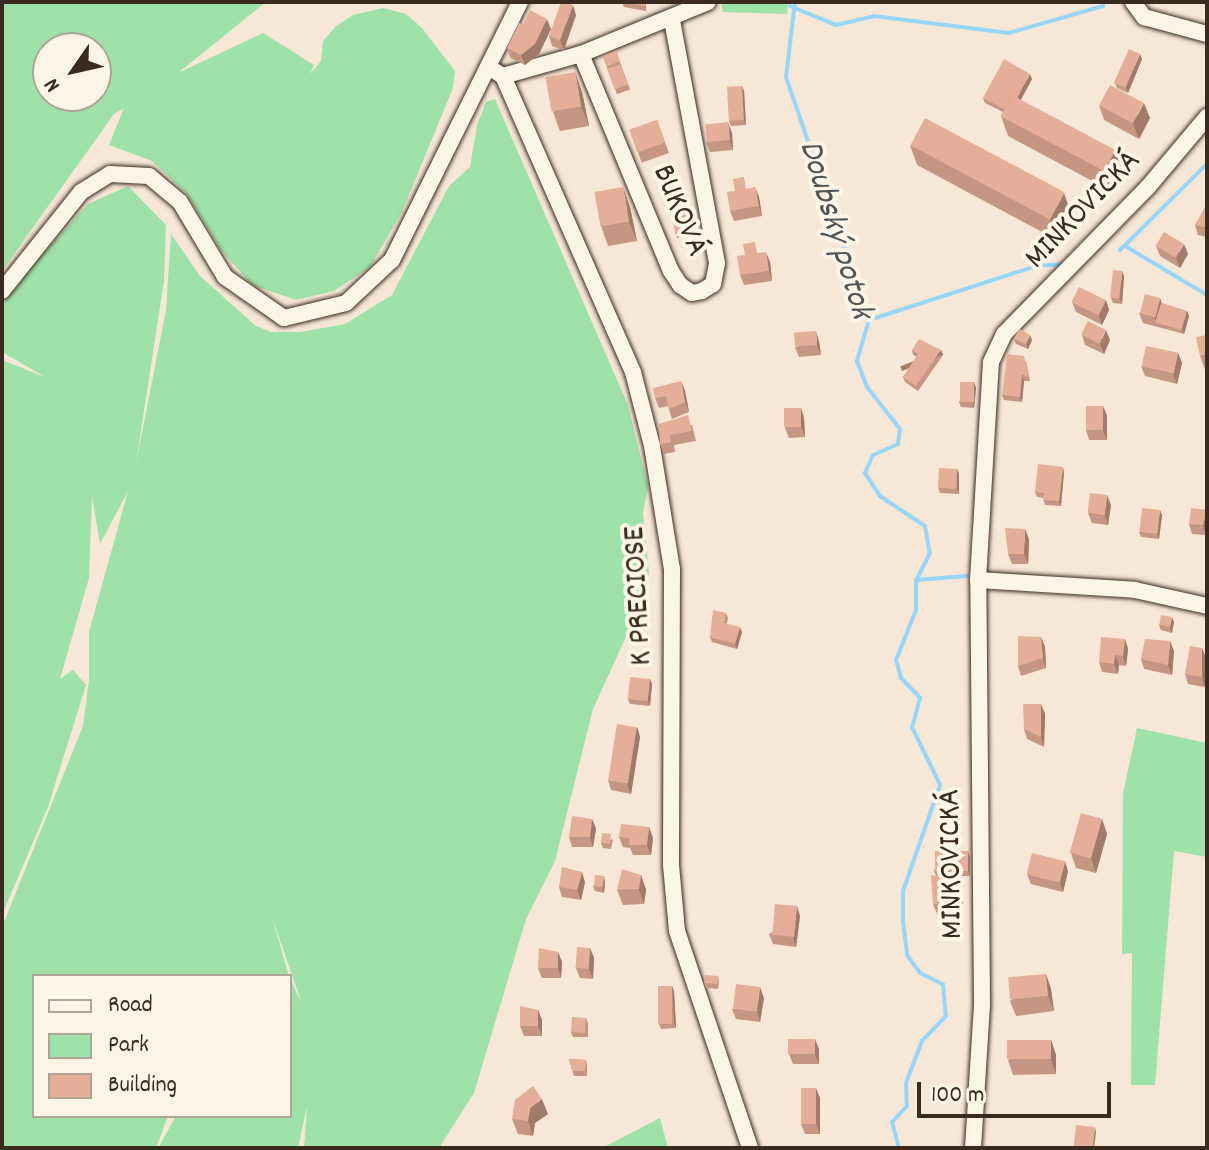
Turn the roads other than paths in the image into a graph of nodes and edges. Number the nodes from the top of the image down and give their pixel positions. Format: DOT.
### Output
graph roads {
  1 [pos="520,2"];
  2 [pos="708,2"];
  3 [pos="1133,2"];
  4 [pos="672,20"];
  5 [pos="1207,34"];
  6 [pos="581,54"];
  7 [pos="488,67"];
  8 [pos="503,76"];
  9 [pos="1207,117"];
  10 [pos="2,291"];
  11 [pos="978,580"];
  12 [pos="1207,606"];
  13 [pos="750,1148"];
  14 [pos="973,1148"];
  1 -- 7 [label="street"];
  2 -- 4 [label="street"];
  3 -- 5 [label="street"];
  4 -- 6 [label="street"];
  4 -- 6 [label="street, BUKOVÁ"];
  6 -- 8 [label="street"];
  7 -- 8 [label="street"];
  7 -- 10 [label="street"];
  8 -- 13 [label="street, K PRECIOSE"];
  9 -- 11 [label="street, MINKOVICKÁ"];
  11 -- 12 [label="street"];
  11 -- 14 [label="street, MINKOVICKÁ"];
}
